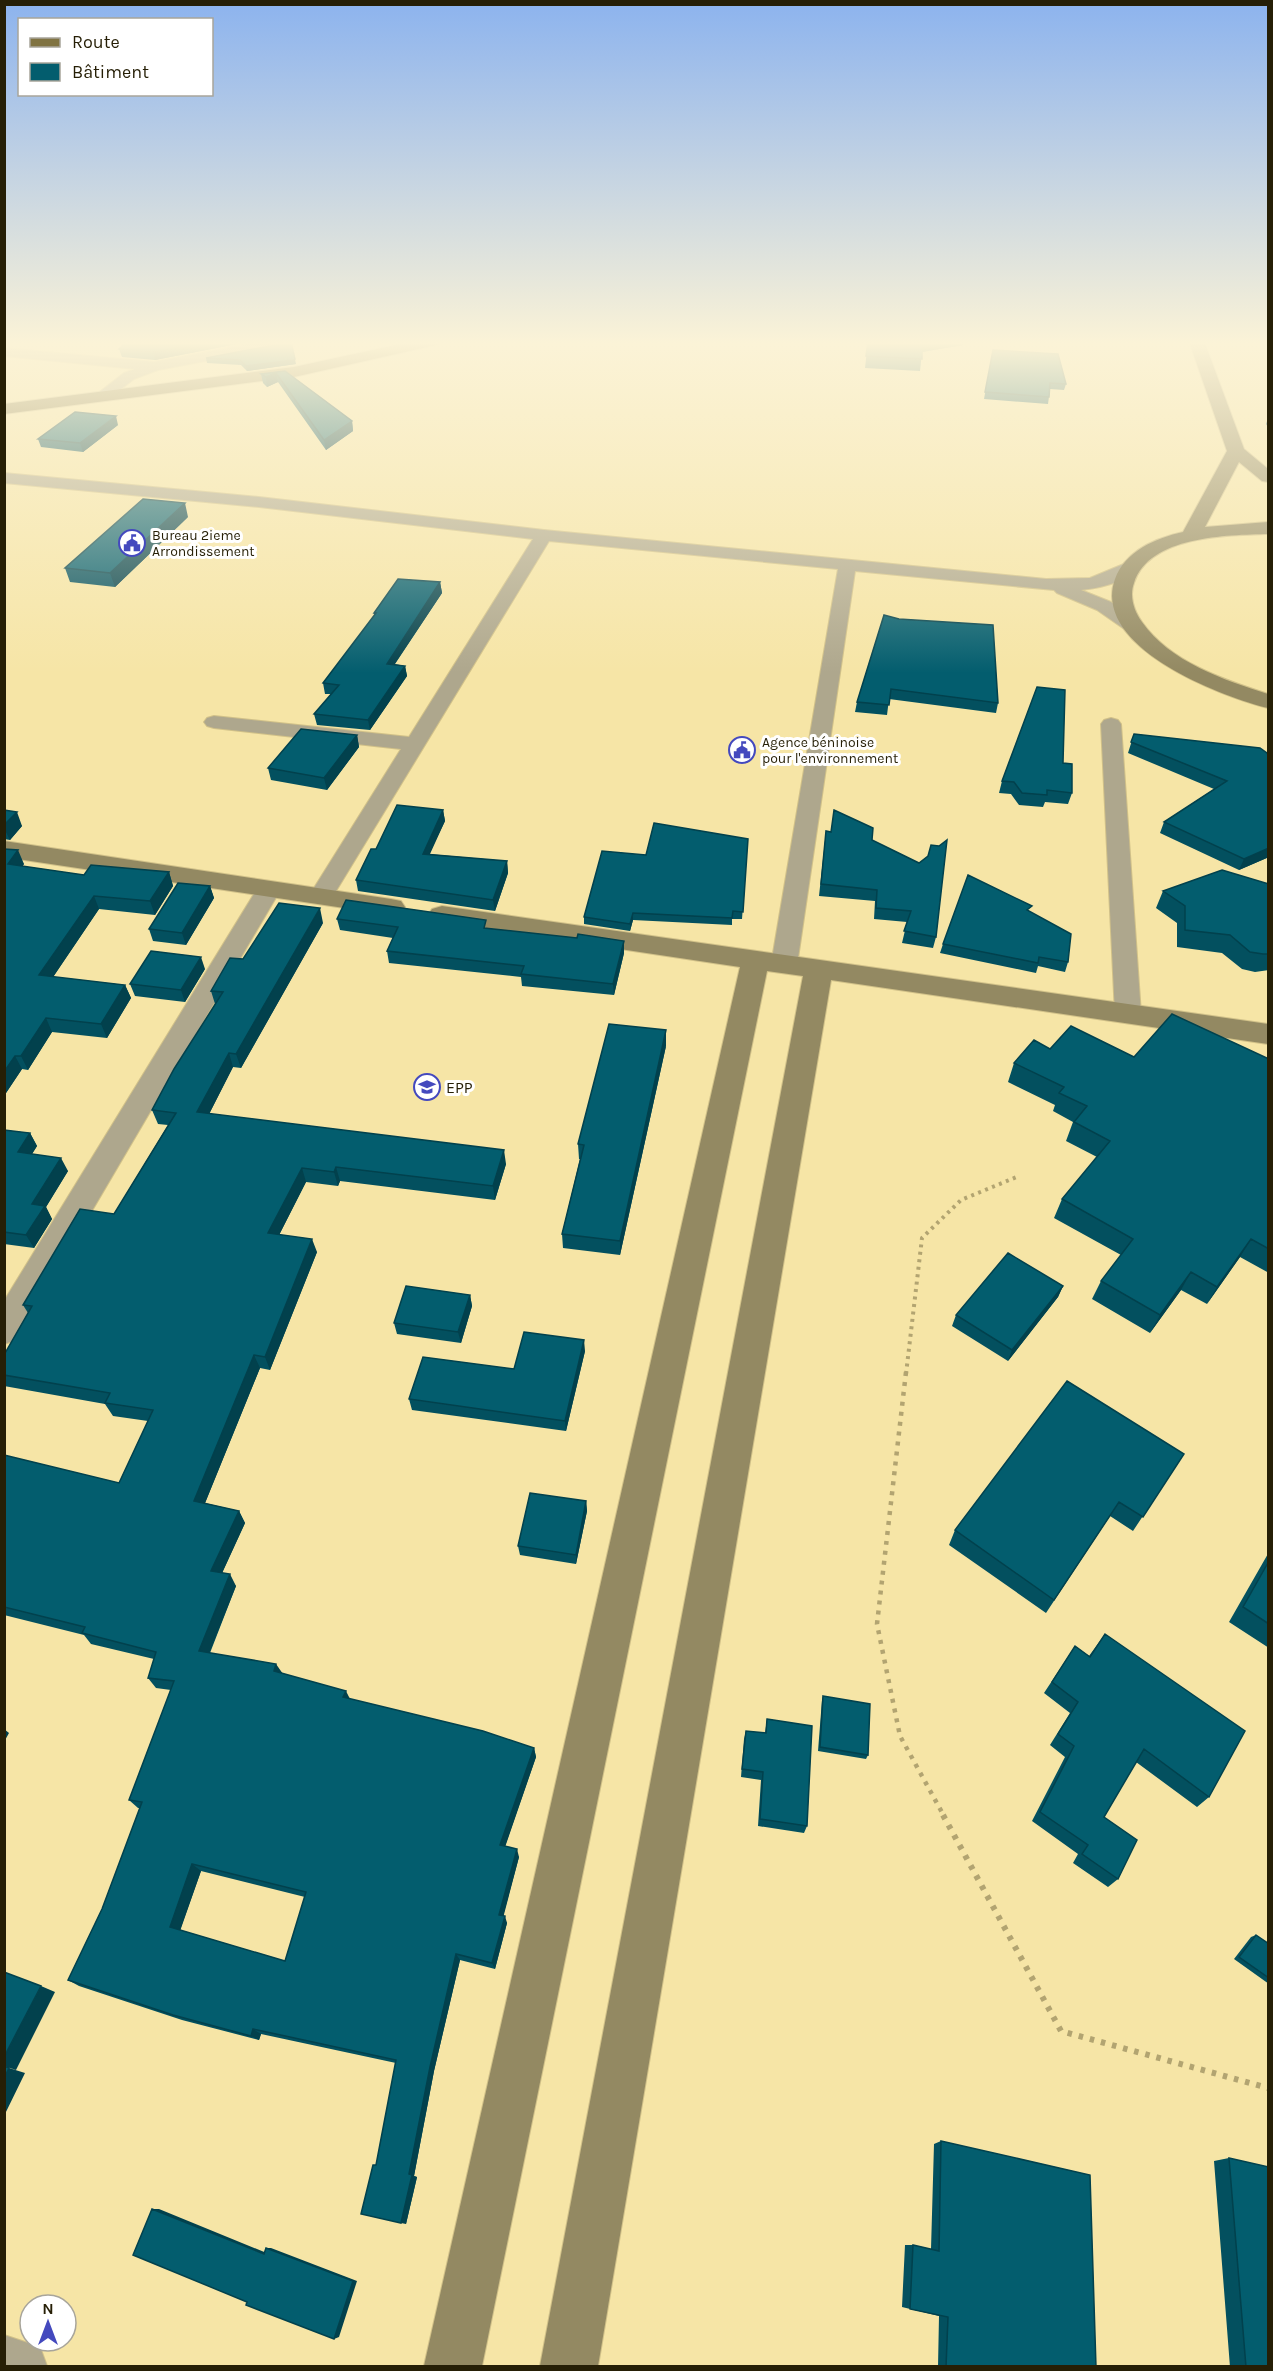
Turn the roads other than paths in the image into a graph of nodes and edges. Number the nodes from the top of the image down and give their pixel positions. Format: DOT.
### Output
graph roads {
  1 [pos="1236,451"];
  2 [pos="1237,452"];
  3 [pos="1269,477"];
  4 [pos="4,478"];
  5 [pos="31,481"];
  6 [pos="13,494"];
  7 [pos="1269,528"];
  8 [pos="544,535"];
  9 [pos="1191,535"];
  10 [pos="847,566"];
  11 [pos="1131,567"];
  12 [pos="1046,584"];
  13 [pos="1137,629"];
  14 [pos="1269,701"];
  15 [pos="214,722"];
  16 [pos="1111,724"];
  17 [pos="415,744"];
  18 [pos="4,849"];
  19 [pos="269,889"];
  20 [pos="321,896"];
  21 [pos="786,965"];
  22 [pos="1128,1014"];
  23 [pos="1269,1034"];
  24 [pos="14,1299"];
  25 [pos="4,1330"];
  26 [pos="4,2361"];
  27 [pos="21,2367"];
  28 [pos="453,2367"];
  29 [pos="569,2367"];
  1 -- 9 [label="street"];
  2 -- 3 [label="street"];
  4 -- 5 [label="street"];
  5 -- 6 [label="street"];
  5 -- 8 [label="street"];
  7 -- 9 [label="street"];
  8 -- 10 [label="street"];
  8 -- 17 [label="street"];
  9 -- 11 [label="street"];
  10 -- 12 [label="street"];
  10 -- 21 [label="street"];
  11 -- 12 [label="street"];
  11 -- 13 [label="street"];
  12 -- 13 [label="street"];
  13 -- 14 [label="street"];
  15 -- 17 [label="street"];
  16 -- 22 [label="street"];
  17 -- 20 [label="street"];
  18 -- 19 [label="street"];
  19 -- 20 [label="street"];
  19 -- 24 [label="street"];
  20 -- 21 [label="street"];
  21 -- 22 [label="street"];
  21 -- 28 [label="street"];
  21 -- 29 [label="street"];
  22 -- 23 [label="street"];
  24 -- 25 [label="street"];
  26 -- 27 [label="street"];
}
